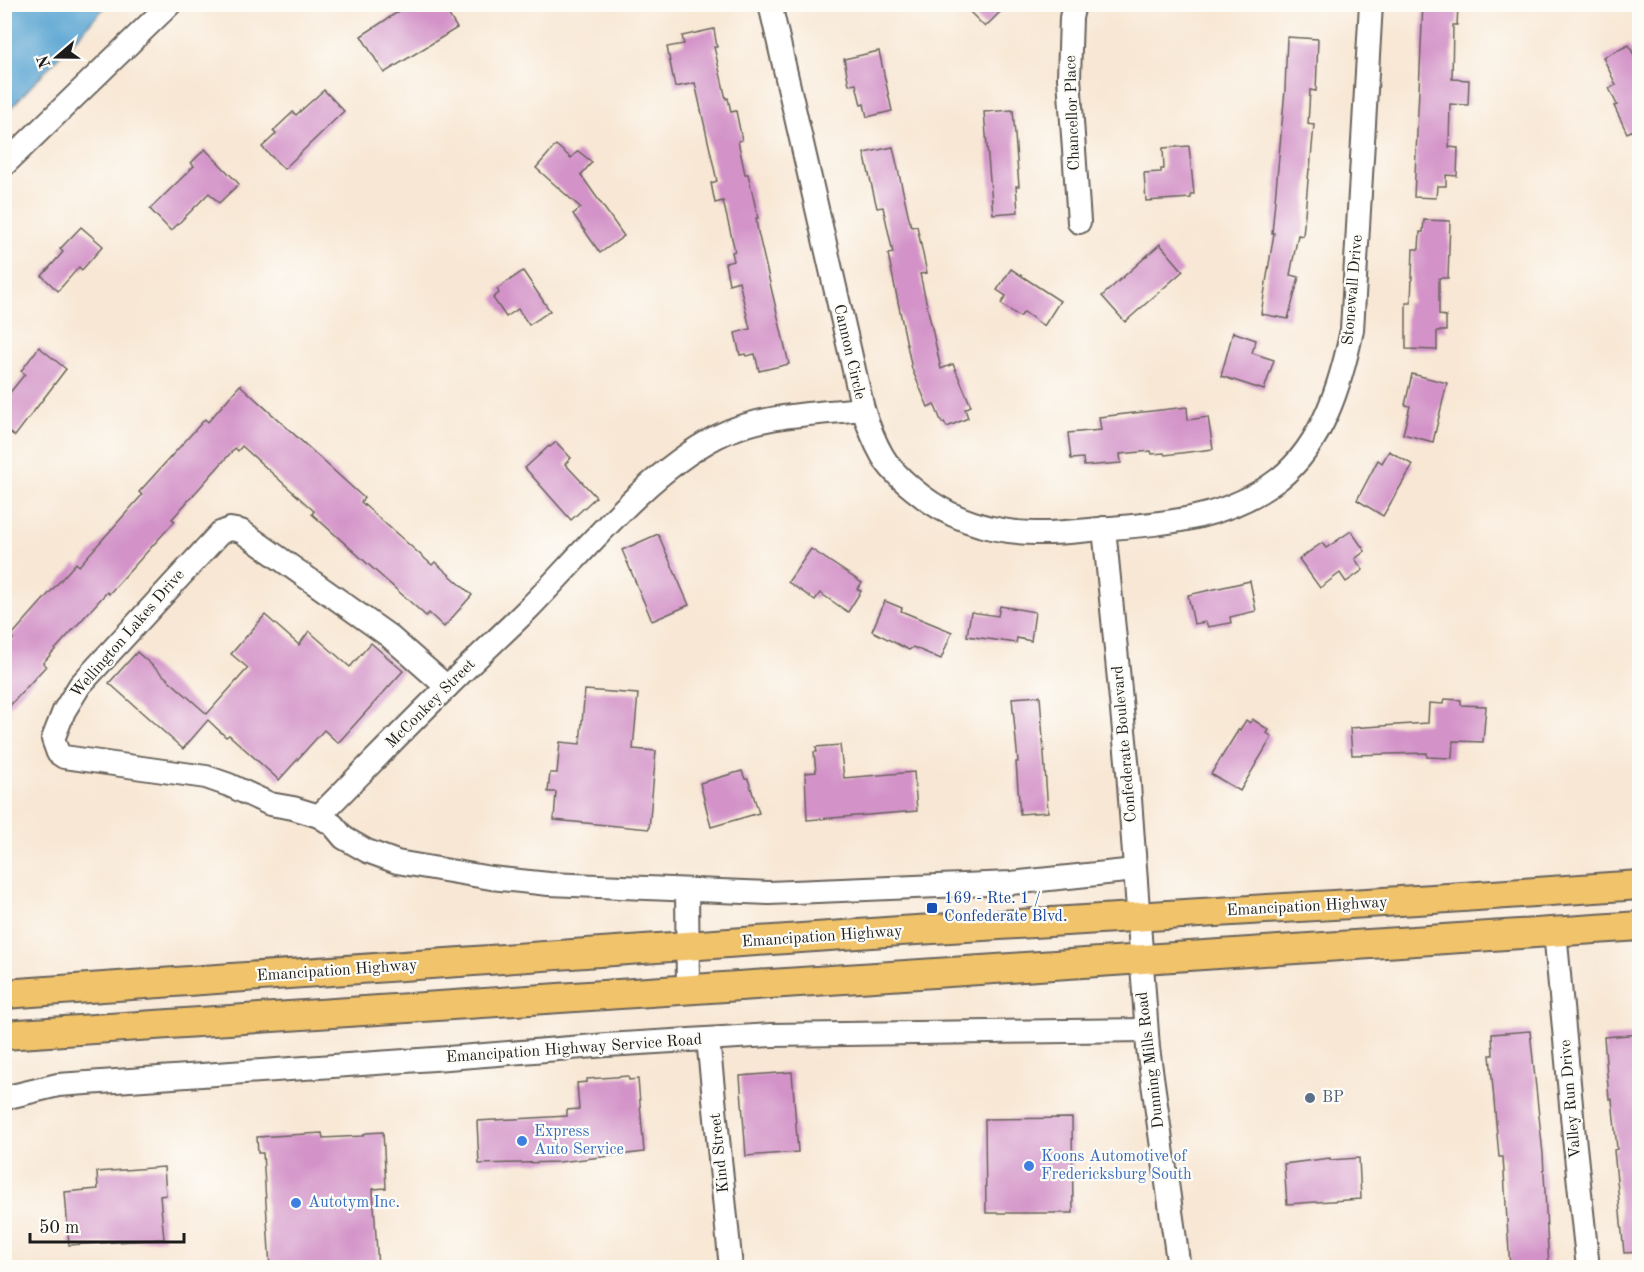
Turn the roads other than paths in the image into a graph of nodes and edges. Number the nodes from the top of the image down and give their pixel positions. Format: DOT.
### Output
graph roads {
  1 [pos="170,4"];
  2 [pos="770,4"];
  3 [pos="1074,4"];
  4 [pos="1371,4"];
  5 [pos="4,165"];
  6 [pos="1079,222"];
  7 [pos="863,409"];
  8 [pos="1104,528"];
  9 [pos="447,687"];
  10 [pos="319,816"];
  11 [pos="1135,870"];
  12 [pos="1640,885"];
  13 [pos="687,890"];
  14 [pos="1138,918"];
  15 [pos="1640,926"];
  16 [pos="1555,931"];
  17 [pos="687,947"];
  18 [pos="1140,960"];
  19 [pos="688,990"];
  20 [pos="4,994"];
  21 [pos="1146,1030"];
  22 [pos="4,1035"];
  23 [pos="708,1039"];
  24 [pos="4,1098"];
  25 [pos="731,1268"];
  26 [pos="1179,1268"];
  27 [pos="1588,1268"];
  1 -- 5 [label="street"];
  2 -- 7 [label="street, Cannon Circle"];
  3 -- 6 [label="street, Chancellor Place"];
  4 -- 8 [label="street, Stonewall Drive"];
  7 -- 8 [label="street, Cannon Circle"];
  7 -- 9 [label="street, McConkey Street"];
  8 -- 11 [label="street, Confederate Boulevard"];
  9 -- 10 [label="street, McConkey Street"];
  9 -- 10 [label="street, Wellington Lakes Drive"];
  10 -- 13 [label="street"];
  11 -- 13 [label="street"];
  11 -- 14 [label="street, Confederate Boulevard"];
  12 -- 14 [label="main road, Emancipation Highway"];
  13 -- 17 [label="street"];
  14 -- 17 [label="main road, Emancipation Highway"];
  14 -- 18 [label="street, Confederate Boulevard"];
  15 -- 16 [label="main road"];
  16 -- 18 [label="main road"];
  16 -- 27 [label="street, Valley Run Drive"];
  17 -- 19 [label="street"];
  17 -- 20 [label="main road, Emancipation Highway"];
  18 -- 19 [label="main road"];
  18 -- 21 [label="street, Dunning Mills Road"];
  19 -- 22 [label="main road"];
  21 -- 23 [label="street, Emancipation Highway Service Road"];
  21 -- 26 [label="street, Dunning Mills Road"];
  23 -- 24 [label="street, Emancipation Highway Service Road"];
  23 -- 25 [label="street, Kind Street"];
}
